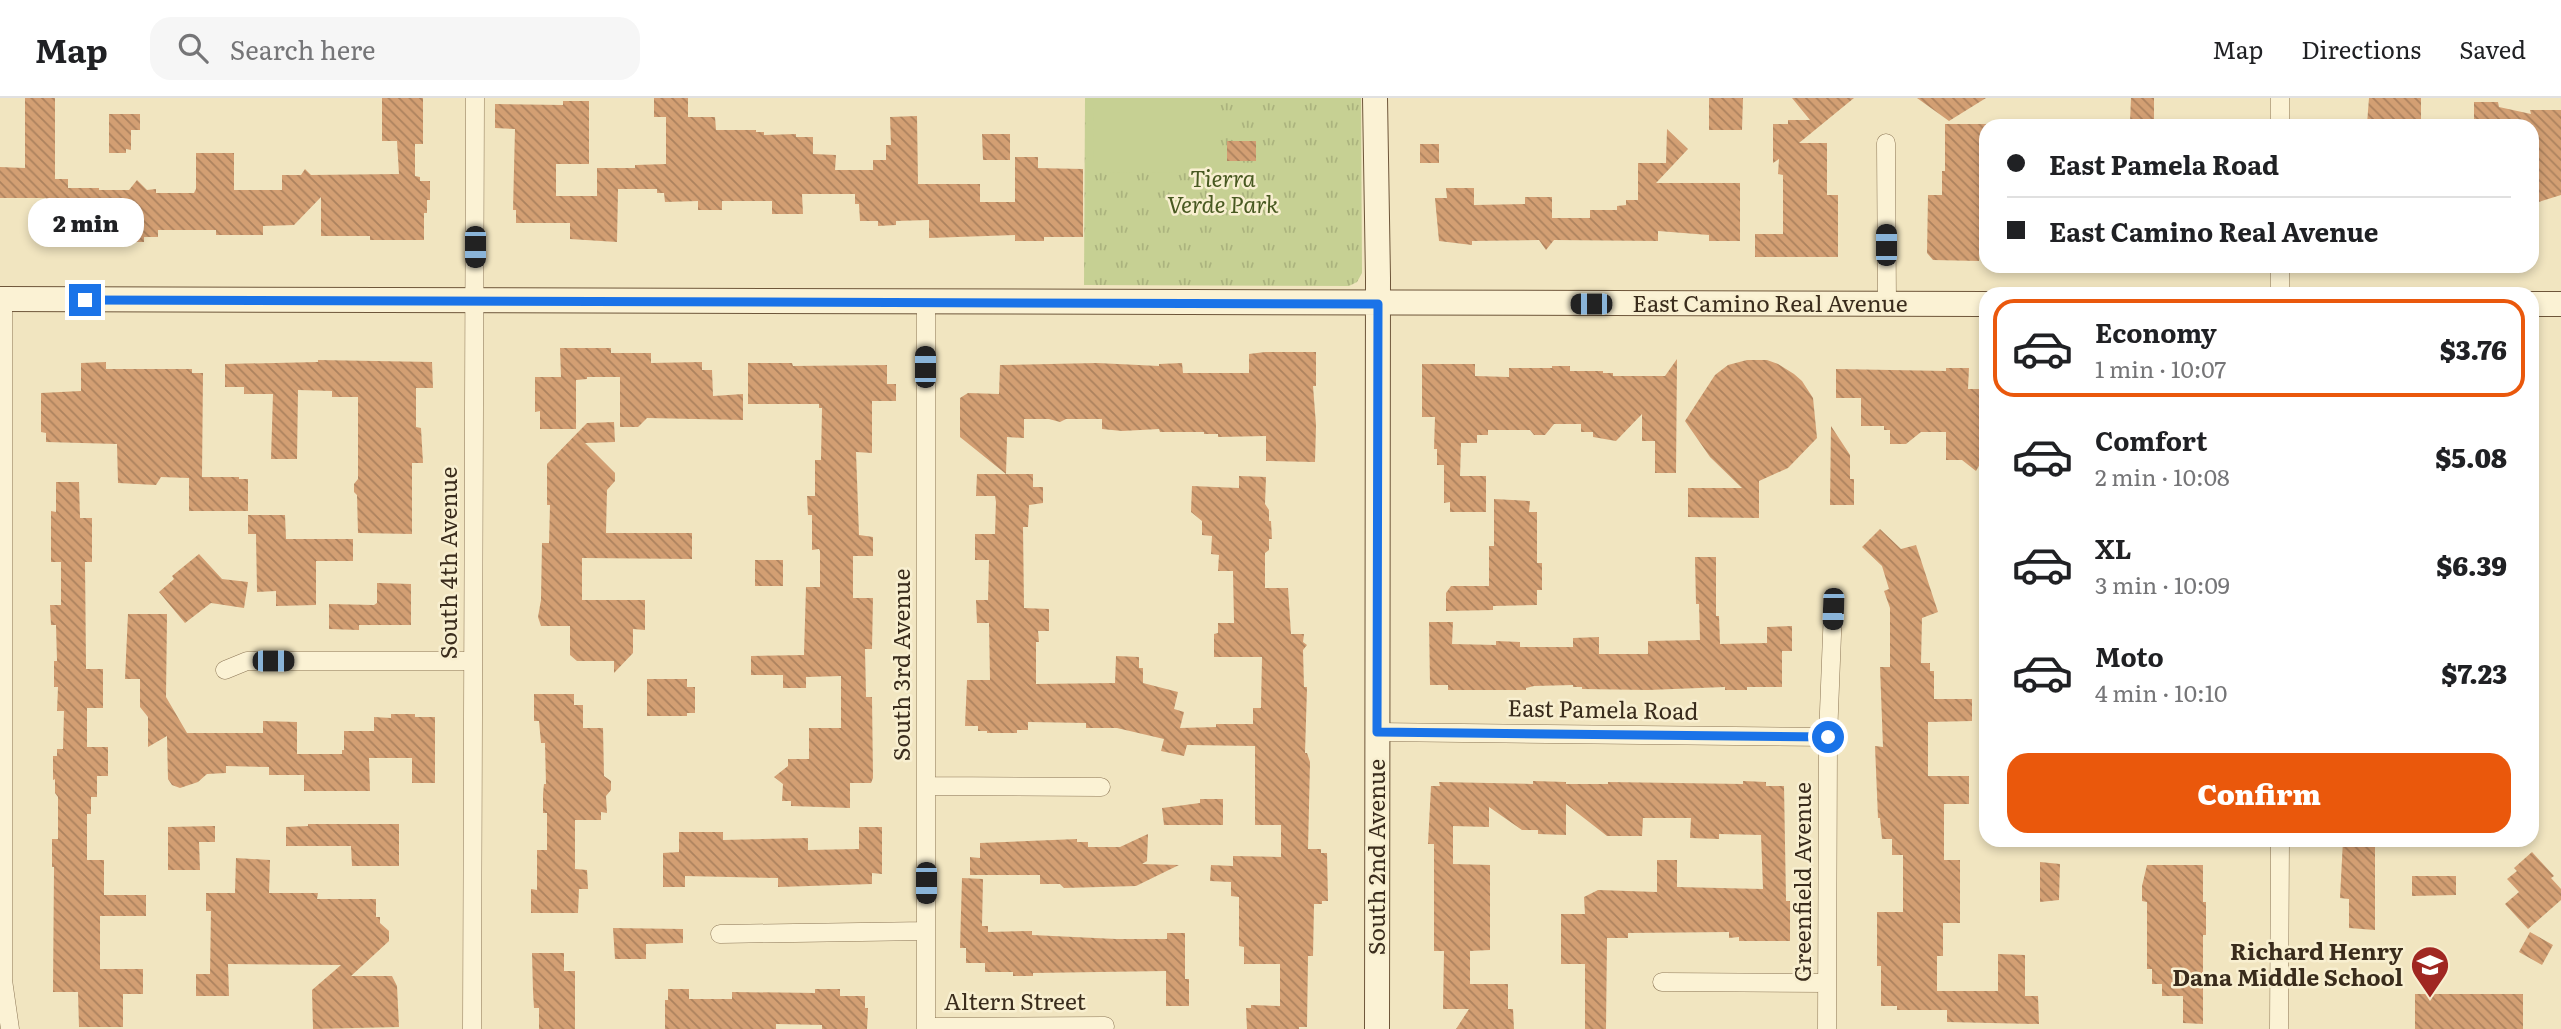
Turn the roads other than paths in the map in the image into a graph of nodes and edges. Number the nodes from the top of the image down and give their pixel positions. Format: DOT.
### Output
graph roads {
  1 [pos="475,98"];
  2 [pos="1375,98"];
  3 [pos="2280,98"];
  4 [pos="2280,119"];
  5 [pos="1886,143"];
  6 [pos="2,299"];
  7 [pos="475,301"];
  8 [pos="926,302"];
  9 [pos="1378,304"];
  10 [pos="1887,304"];
  11 [pos="1979,304"];
  12 [pos="2539,304"];
  13 [pos="2561,304"];
  14 [pos="1833,609"];
  15 [pos="472,661"];
  16 [pos="225,670"];
  17 [pos="1377,732"];
  18 [pos="1828,737"];
  19 [pos="926,786"];
  20 [pos="1101,787"];
  21 [pos="2280,847"];
  22 [pos="926,931"];
  23 [pos="720,934"];
  24 [pos="1662,982"];
  25 [pos="1827,983"];
  26 [pos="1105,1026"];
  27 [pos="926,1028"];
  28 [pos="10,1029"];
  29 [pos="472,1029"];
  30 [pos="1377,1029"];
  31 [pos="1827,1029"];
  32 [pos="2280,1029"];
  1 -- 7 [label="street, South 4th Avenue"];
  2 -- 9 [label="street, South 2nd Avenue"];
  3 -- 4 [label="street"];
  5 -- 10 [label="street"];
  6 -- 7 [label="street, East Camino Real Avenue"];
  6 -- 28 [label="street"];
  7 -- 8 [label="street, East Camino Real Avenue"];
  7 -- 15 [label="street, South 4th Avenue"];
  8 -- 9 [label="street, East Camino Real Avenue"];
  8 -- 19 [label="street, South 3rd Avenue"];
  9 -- 10 [label="street, East Camino Real Avenue"];
  9 -- 17 [label="street, South 2nd Avenue"];
  10 -- 11 [label="street, East Camino Real Avenue"];
  12 -- 13 [label="street"];
  14 -- 18 [label="street, Greenfield Avenue"];
  15 -- 16 [label="street"];
  15 -- 29 [label="street, South 4th Avenue"];
  17 -- 18 [label="street, East Pamela Road"];
  17 -- 30 [label="street, South 2nd Avenue"];
  18 -- 25 [label="street, Greenfield Avenue"];
  19 -- 20 [label="street"];
  19 -- 22 [label="street, South 3rd Avenue"];
  21 -- 32 [label="street"];
  22 -- 23 [label="street"];
  22 -- 27 [label="street, South 3rd Avenue"];
  24 -- 25 [label="street"];
  25 -- 31 [label="street, Greenfield Avenue"];
  26 -- 27 [label="street, Altern Street"];
}
